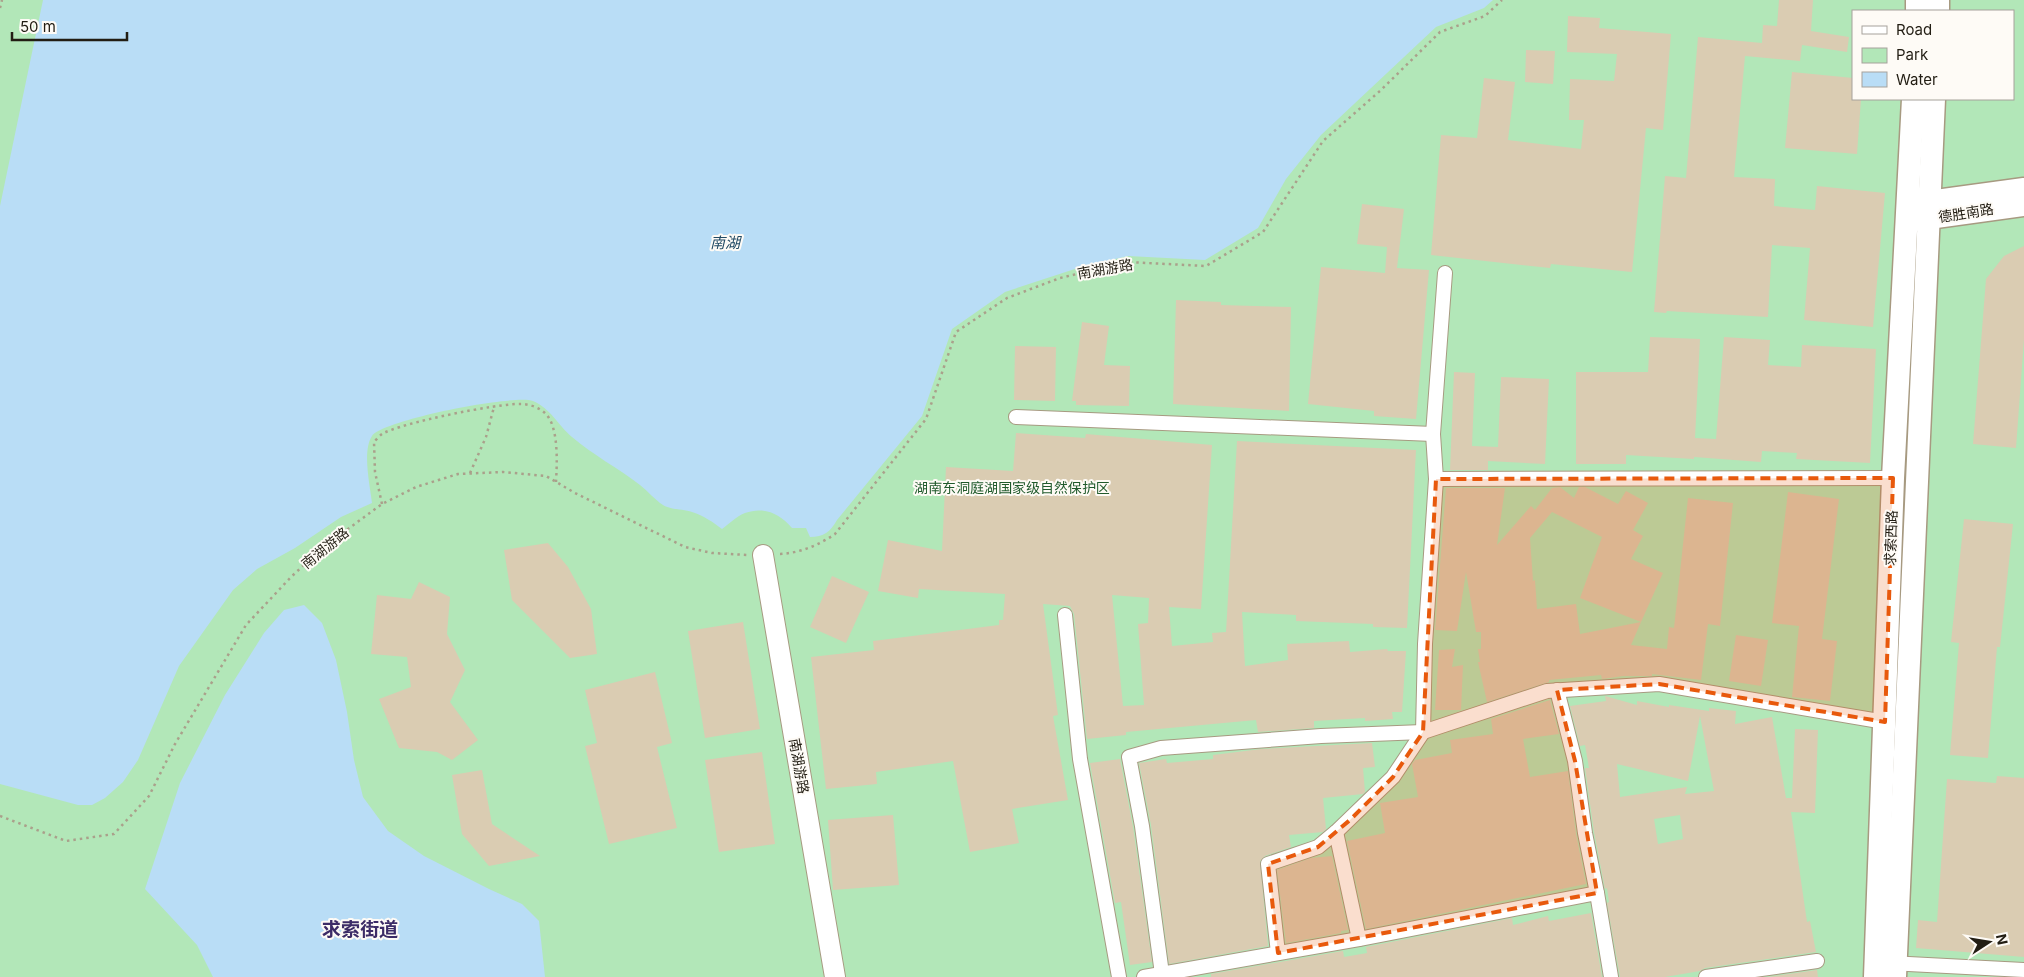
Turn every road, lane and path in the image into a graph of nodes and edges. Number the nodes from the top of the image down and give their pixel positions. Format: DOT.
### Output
graph roads {
  1 [pos="2,0"];
  2 [pos="1502,0"];
  3 [pos="0,8"];
  4 [pos="1913,100"];
  5 [pos="1934,100"];
  6 [pos="2024,188"];
  7 [pos="2024,204"];
  8 [pos="1918,212"];
  9 [pos="1445,273"];
  10 [pos="494,407"];
  11 [pos="1016,418"];
  12 [pos="1433,434"];
  13 [pos="470,474"];
  14 [pos="1436,478"];
  15 [pos="1893,478"];
  16 [pos="556,482"];
  17 [pos="382,504"];
  18 [pos="763,555"];
  19 [pos="1065,615"];
  20 [pos="1557,690"];
  21 [pos="1885,722"];
  22 [pos="1424,732"];
  23 [pos="0,816"];
  24 [pos="1336,832"];
  25 [pos="1597,893"];
  26 [pos="1359,939"];
  27 [pos="1278,953"];
  28 [pos="1817,961"];
  29 [pos="1885,970"];
  30 [pos="2024,970"];
  31 [pos="1162,974"];
  32 [pos="835,977"];
  33 [pos="1119,977"];
  34 [pos="1144,977"];
  35 [pos="1611,977"];
  36 [pos="1706,977"];
  1 -- 3 [label="path"];
  2 -- 18 [label="path, 南湖游路"];
  4 -- 8 [label="main road, 求索西路"];
  5 -- 8 [label="main road, 求索西路"];
  6 -- 8 [label="main road, 德胜南路"];
  7 -- 8 [label="main road, 德胜南路"];
  8 -- 15 [label="main road, 求索西路"];
  8 -- 29 [label="main road, 求索西路"];
  9 -- 12 [label="street"];
  10 -- 13 [label="path"];
  10 -- 16 [label="path"];
  10 -- 17 [label="path"];
  11 -- 12 [label="street"];
  12 -- 14 [label="street"];
  13 -- 16 [label="path, 南湖游路"];
  13 -- 17 [label="path, 南湖游路"];
  14 -- 15 [label="street"];
  14 -- 22 [label="street"];
  15 -- 21 [label="main road, 求索西路"];
  16 -- 18 [label="path, 南湖游路"];
  17 -- 23 [label="path, 南湖游路"];
  18 -- 32 [label="street, 南湖游路"];
  19 -- 33 [label="street"];
  20 -- 21 [label="street"];
  20 -- 22 [label="street"];
  20 -- 25 [label="street"];
  21 -- 29 [label="main road, 求索西路"];
  22 -- 24 [label="street"];
  22 -- 31 [label="street"];
  24 -- 26 [label="street"];
  24 -- 27 [label="street"];
  25 -- 26 [label="street"];
  25 -- 35 [label="street"];
  26 -- 27 [label="street"];
  27 -- 31 [label="street"];
  28 -- 36 [label="street"];
  29 -- 30 [label="street"];
  31 -- 34 [label="street"];
}
